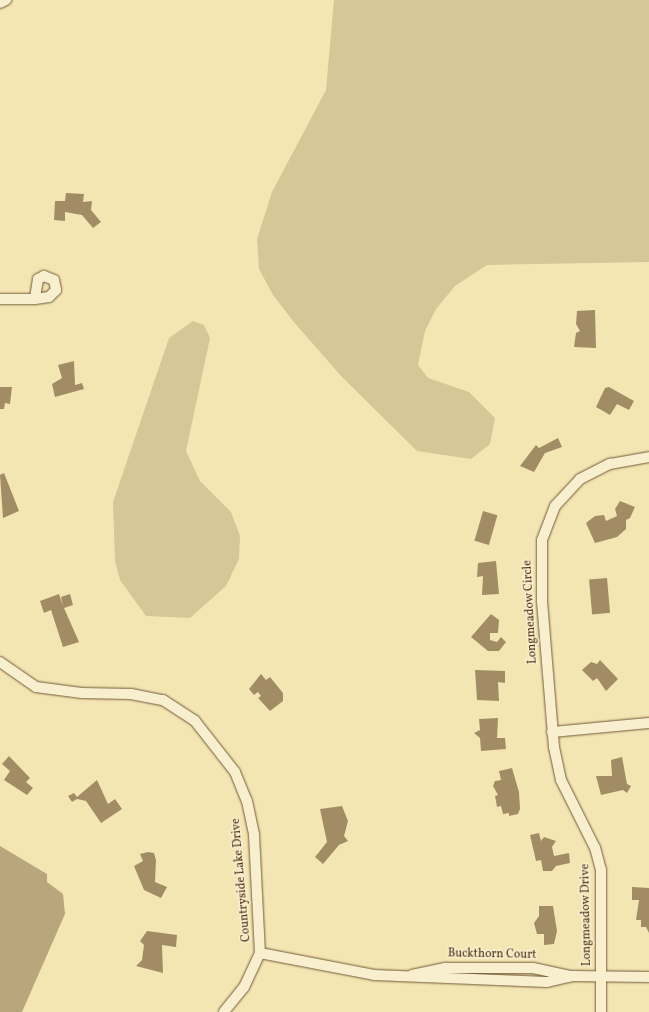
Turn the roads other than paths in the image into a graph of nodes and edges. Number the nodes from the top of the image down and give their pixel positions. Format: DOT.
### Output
graph roads {
  1 [pos="6,0"];
  2 [pos="0,3"];
  3 [pos="0,299"];
  4 [pos="35,299"];
  5 [pos="649,457"];
  6 [pos="0,662"];
  7 [pos="649,723"];
  8 [pos="552,732"];
  9 [pos="260,953"];
  10 [pos="601,976"];
  11 [pos="649,977"];
  12 [pos="224,1012"];
  13 [pos="601,1012"];
  1 -- 2 [label="street"];
  3 -- 4 [label="street"];
  5 -- 8 [label="street, Longmeadow Circle"];
  6 -- 9 [label="street, Countryside Lake Drive"];
  7 -- 8 [label="street"];
  8 -- 10 [label="street, Longmeadow Drive"];
  9 -- 10 [label="street, Buckthorn Court"];
  9 -- 12 [label="street, Countryside Lake Drive"];
  10 -- 11 [label="street, Buckthorn Court"];
  10 -- 13 [label="street, Longmeadow Drive"];
}
